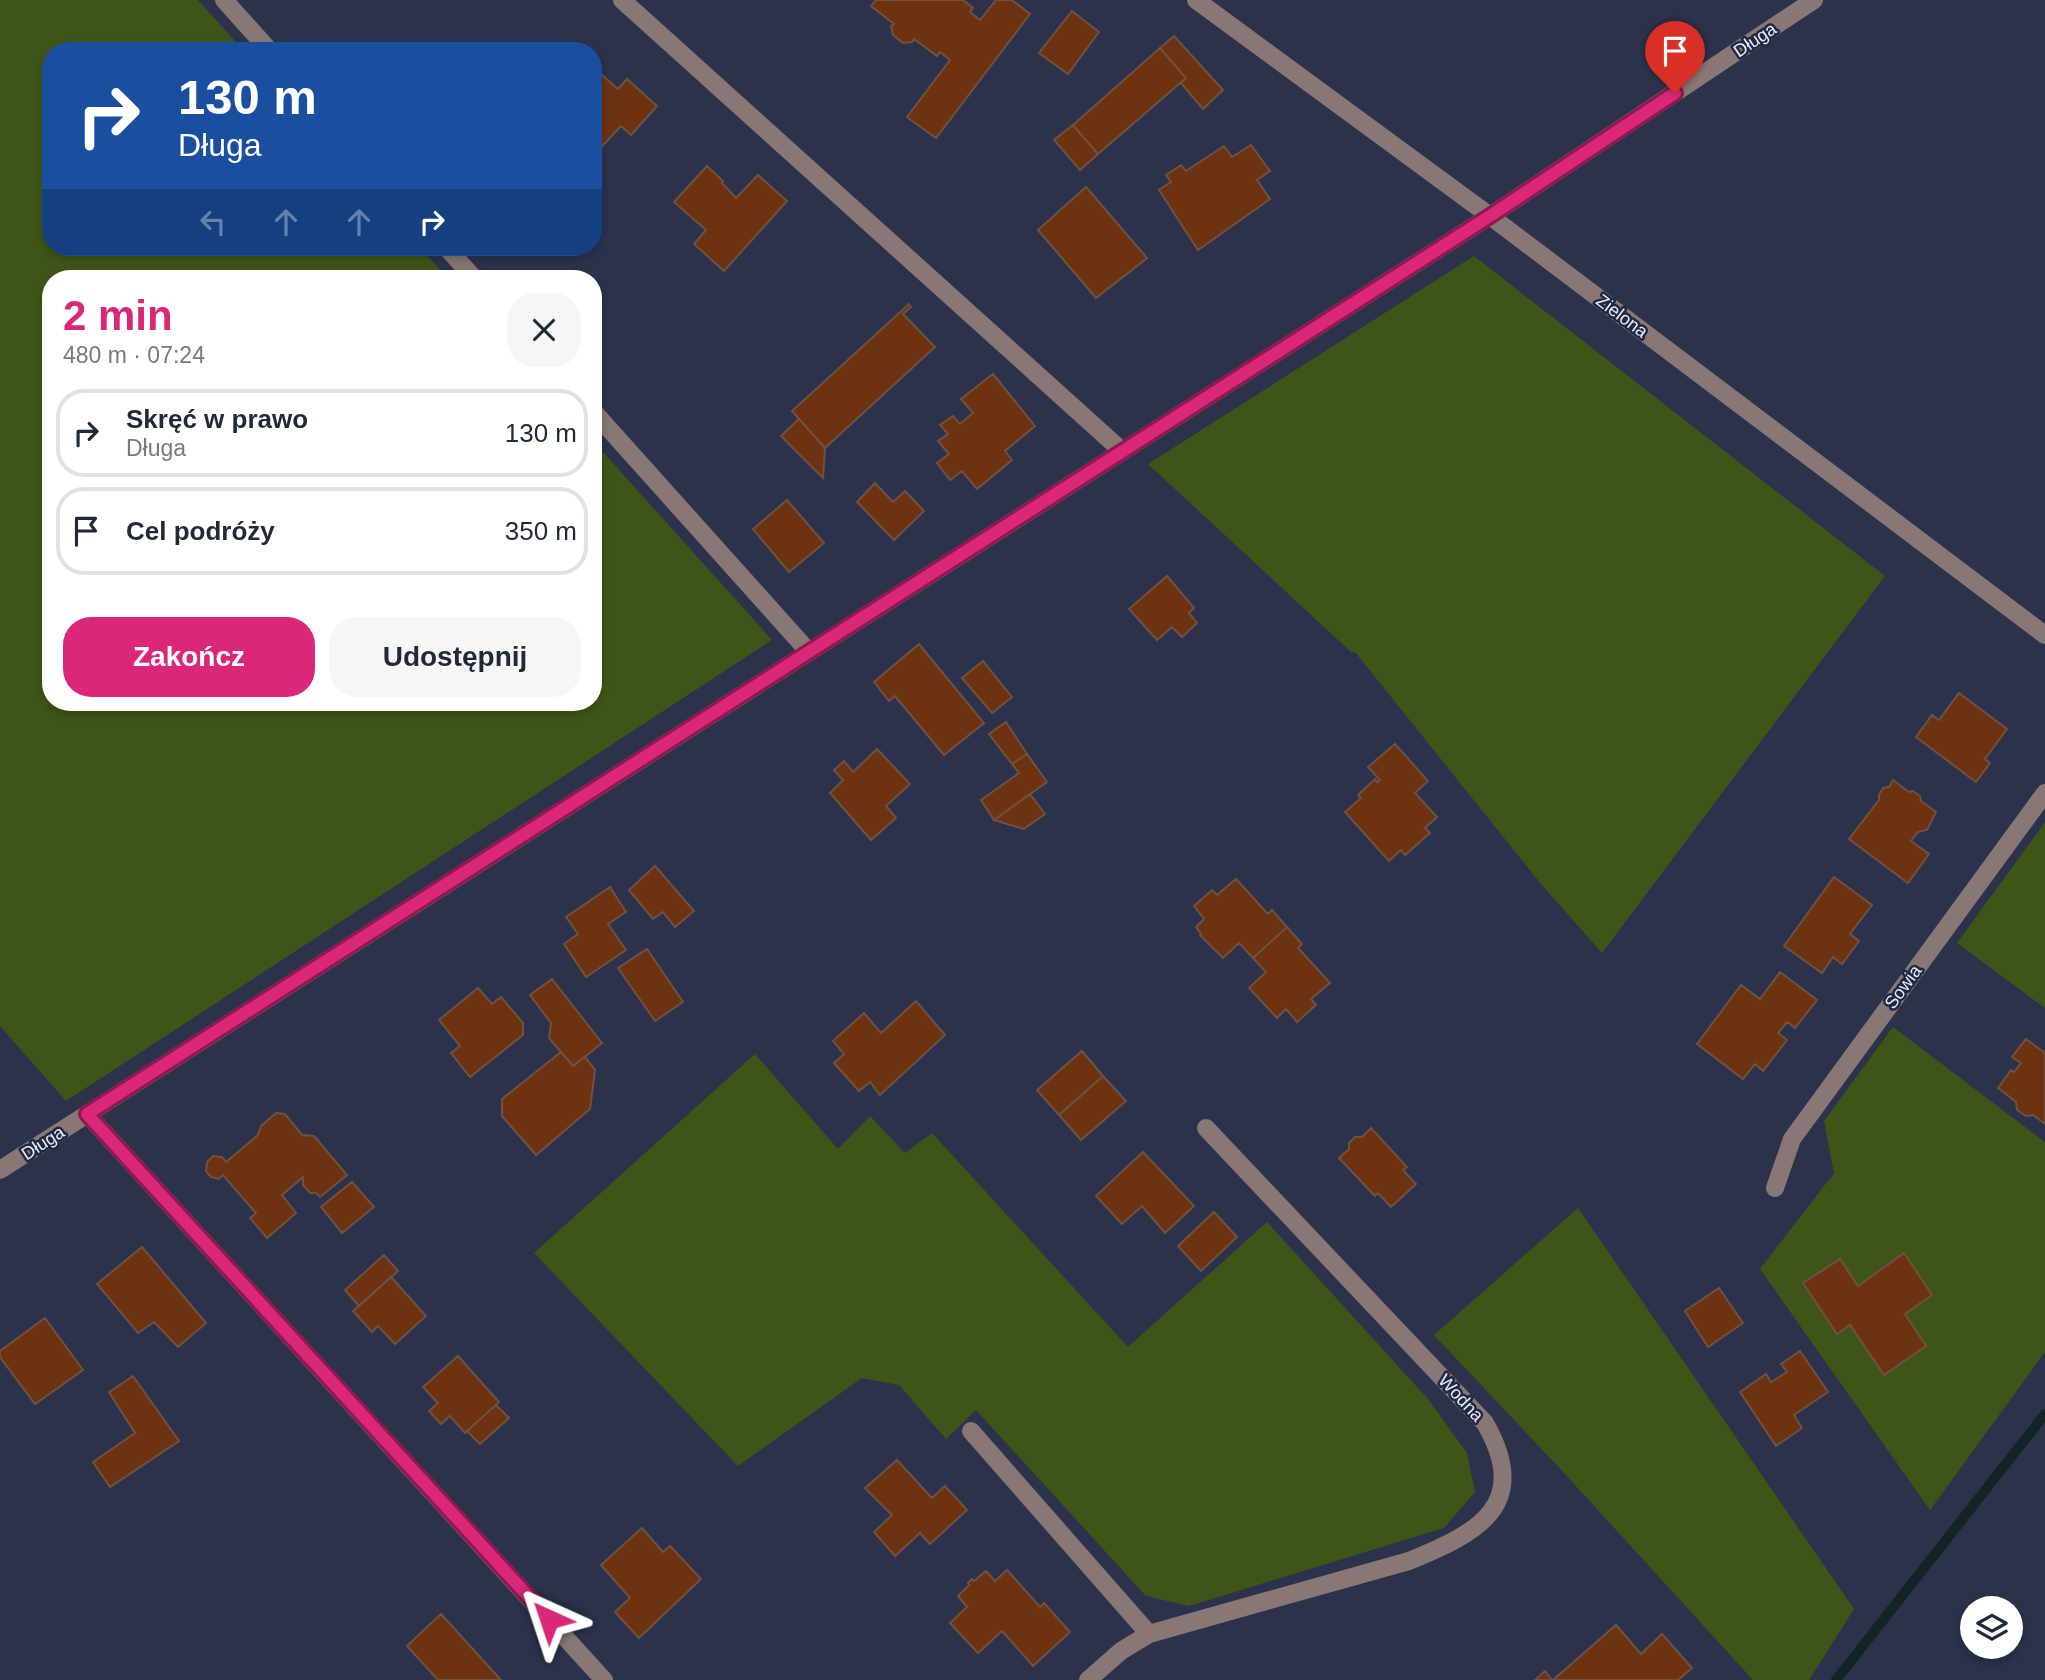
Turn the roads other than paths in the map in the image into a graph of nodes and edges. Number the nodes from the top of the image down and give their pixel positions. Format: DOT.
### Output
graph roads {
  1 [pos="225,0"];
  2 [pos="622,0"];
  3 [pos="1196,0"];
  4 [pos="1814,0"];
  5 [pos="262,42"];
  6 [pos="1490,216"];
  7 [pos="454,256"];
  8 [pos="467,270"];
  9 [pos="602,421"];
  10 [pos="1122,451"];
  11 [pos="2045,635"];
  12 [pos="809,652"];
  13 [pos="2045,793"];
  14 [pos="87,1114"];
  15 [pos="1206,1129"];
  16 [pos="0,1170"];
  17 [pos="1774,1188"];
  18 [pos="971,1431"];
  19 [pos="1149,1634"];
  20 [pos="604,1680"];
  21 [pos="1088,1680"];
  1 -- 5 [label="street"];
  2 -- 10 [label="street"];
  3 -- 6 [label="street, Zielona"];
  4 -- 6 [label="street, Długa"];
  6 -- 10 [label="street, Długa"];
  6 -- 11 [label="street, Zielona"];
  7 -- 8 [label="street"];
  9 -- 12 [label="street"];
  10 -- 12 [label="street, Długa"];
  12 -- 14 [label="street, Długa"];
  13 -- 17 [label="street, Sowia"];
  14 -- 16 [label="street, Długa"];
  14 -- 20 [label="street"];
  15 -- 19 [label="street, Wodna"];
  18 -- 19 [label="street"];
  19 -- 21 [label="street, Wodna"];
}
